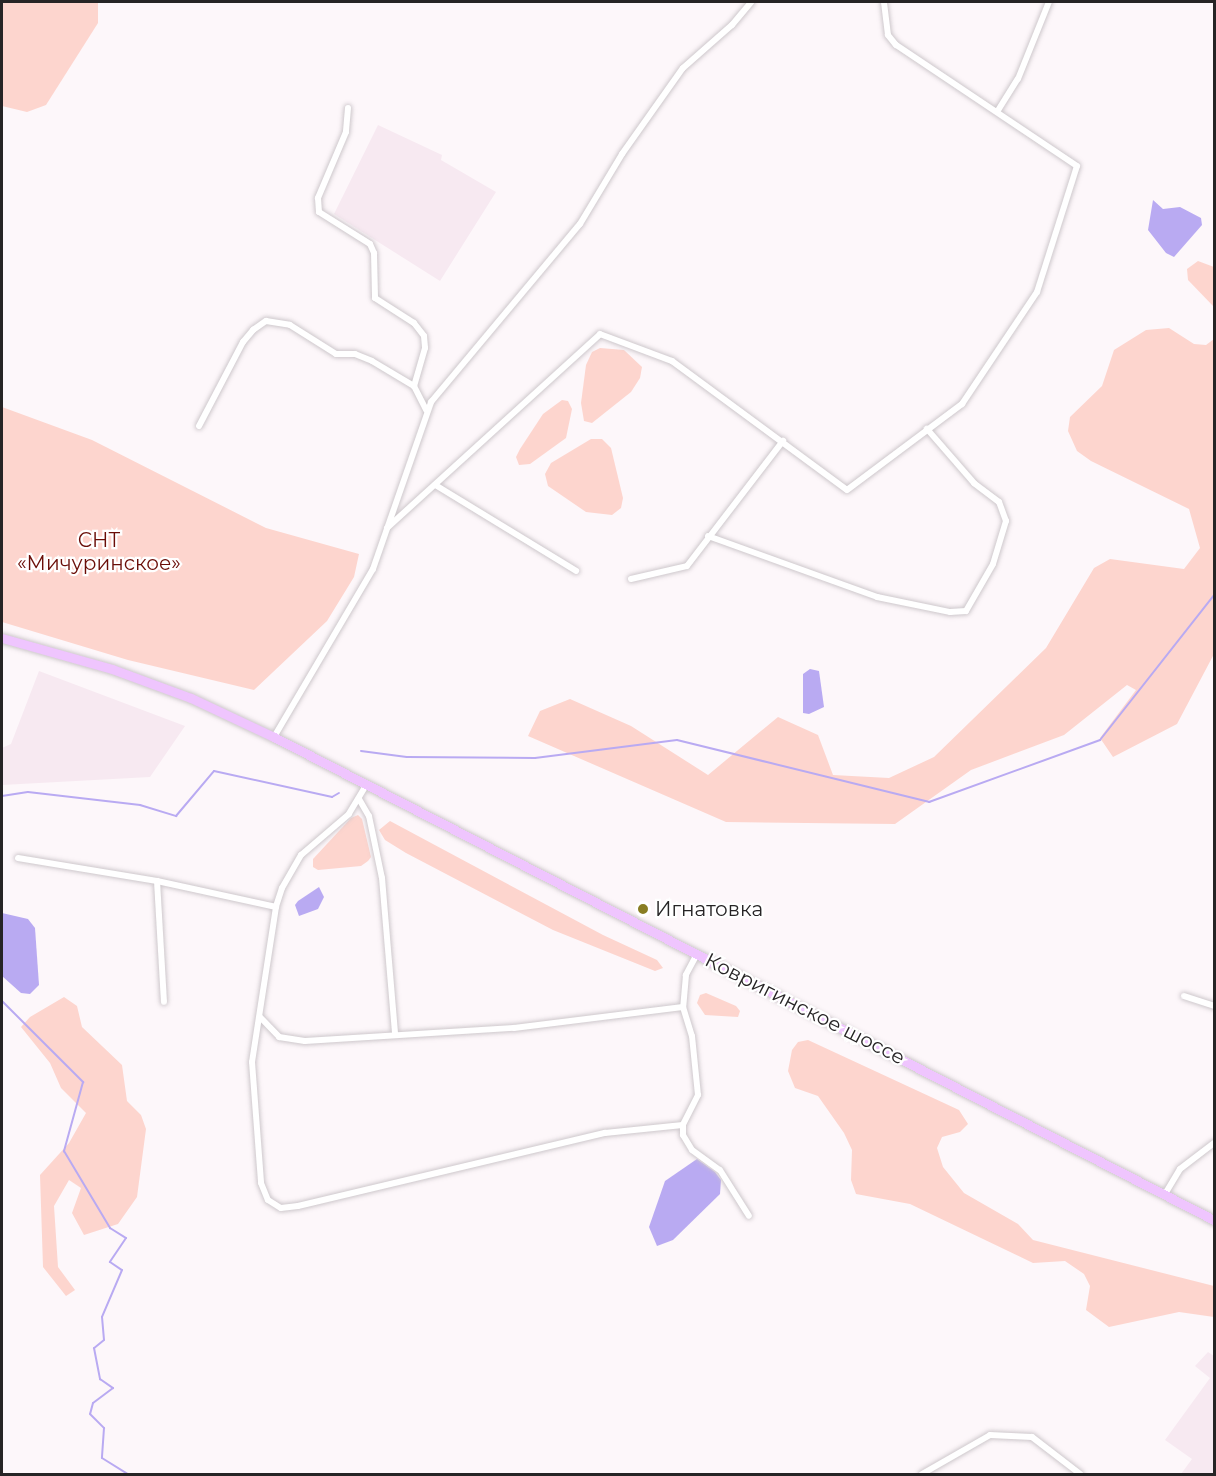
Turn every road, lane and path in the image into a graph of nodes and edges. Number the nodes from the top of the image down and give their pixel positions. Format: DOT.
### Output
graph roads {
  1 [pos="751,2"];
  2 [pos="884,2"];
  3 [pos="1049,2"];
  4 [pos="348,108"];
  5 [pos="997,112"];
  6 [pos="414,386"];
  7 [pos="426,410"];
  8 [pos="199,426"];
  9 [pos="927,429"];
  10 [pos="783,441"];
  11 [pos="437,486"];
  12 [pos="387,528"];
  13 [pos="708,536"];
  14 [pos="576,571"];
  15 [pos="631,579"];
  16 [pos="2,638"];
  17 [pos="274,737"];
  18 [pos="365,787"];
  19 [pos="359,799"];
  20 [pos="18,858"];
  21 [pos="157,881"];
  22 [pos="276,907"];
  23 [pos="697,954"];
  24 [pos="1184,996"];
  25 [pos="164,1002"];
  26 [pos="1215,1006"];
  27 [pos="683,1007"];
  28 [pos="260,1017"];
  29 [pos="395,1034"];
  30 [pos="682,1125"];
  31 [pos="1215,1143"];
  32 [pos="1165,1194"];
  33 [pos="749,1216"];
  34 [pos="1215,1220"];
  35 [pos="922,1474"];
  36 [pos="1080,1474"];
  1 -- 7 [label="street"];
  2 -- 5 [label="street"];
  3 -- 5 [label="street"];
  4 -- 6 [label="street"];
  5 -- 9 [label="street"];
  6 -- 7 [label="street"];
  6 -- 8 [label="street"];
  7 -- 12 [label="street"];
  9 -- 10 [label="street"];
  9 -- 13 [label="street"];
  10 -- 11 [label="street"];
  10 -- 13 [label="street"];
  11 -- 12 [label="street"];
  11 -- 14 [label="street"];
  12 -- 17 [label="street"];
  13 -- 15 [label="street"];
  16 -- 17 [label="main road"];
  17 -- 18 [label="main road, Ковригинское шоссе"];
  18 -- 19 [label="street"];
  18 -- 23 [label="main road, Ковригинское шоссе"];
  19 -- 22 [label="street"];
  19 -- 29 [label="street"];
  20 -- 21 [label="street"];
  21 -- 22 [label="street"];
  21 -- 25 [label="street"];
  22 -- 28 [label="street"];
  23 -- 27 [label="street"];
  23 -- 32 [label="main road, Ковригинское шоссе"];
  24 -- 26 [label="street"];
  27 -- 29 [label="street"];
  27 -- 30 [label="street"];
  28 -- 29 [label="street"];
  28 -- 30 [label="street"];
  30 -- 33 [label="street"];
  31 -- 32 [label="street"];
  32 -- 34 [label="main road, Ковригинское шоссе"];
  35 -- 36 [label="street"];
}
